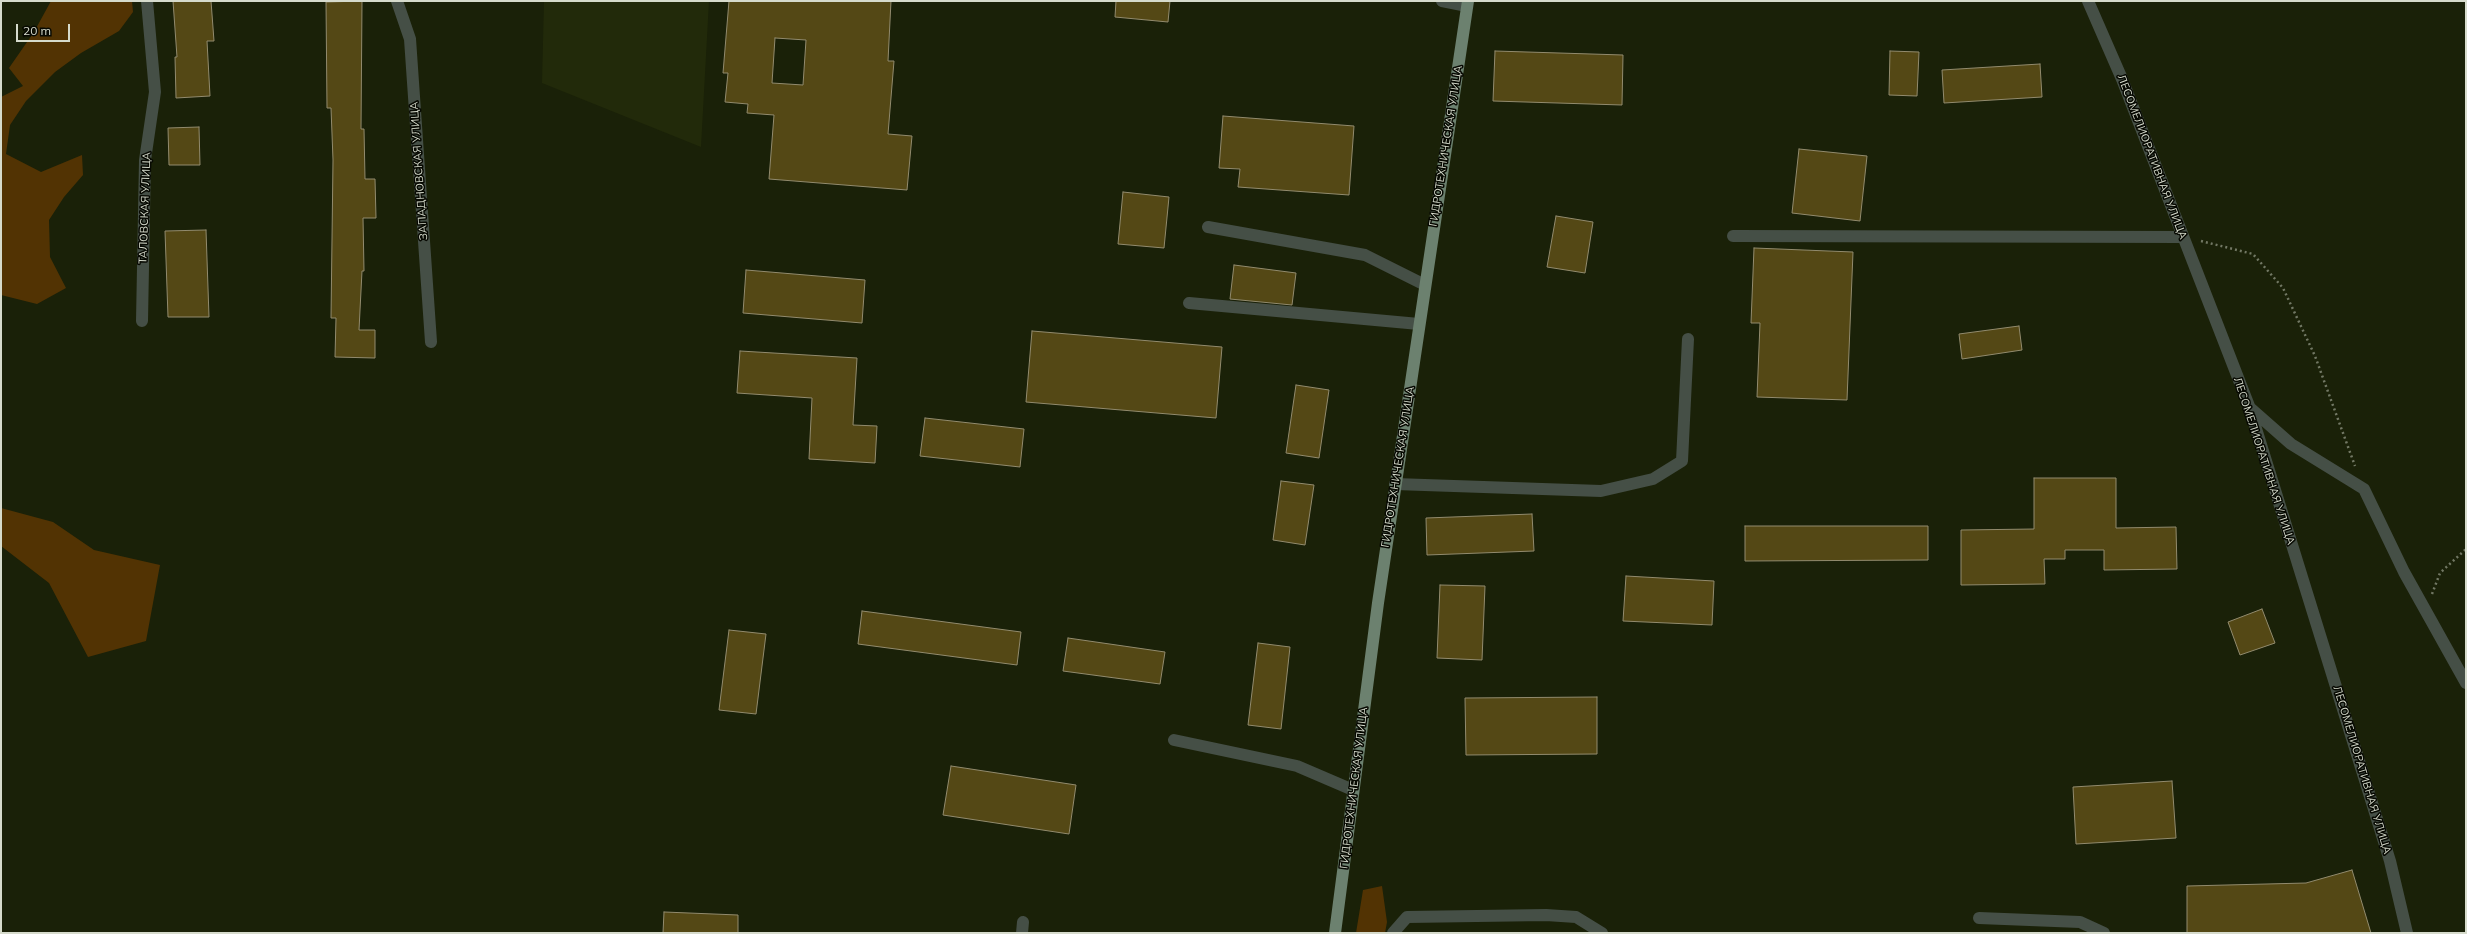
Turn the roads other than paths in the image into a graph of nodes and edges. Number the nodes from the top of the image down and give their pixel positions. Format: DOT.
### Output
graph roads {
  1 [pos="147,1"];
  2 [pos="397,1"];
  3 [pos="1442,1"];
  4 [pos="2088,1"];
  5 [pos="1467,3"];
  6 [pos="1208,227"];
  7 [pos="1734,236"];
  8 [pos="2183,237"];
  9 [pos="1425,285"];
  10 [pos="1189,303"];
  11 [pos="142,320"];
  12 [pos="1419,324"];
  13 [pos="1688,339"];
  14 [pos="431,342"];
  15 [pos="2249,406"];
  16 [pos="1395,484"];
  17 [pos="2466,683"];
  18 [pos="1174,740"];
  19 [pos="1354,790"];
  20 [pos="1979,918"];
  21 [pos="1335,933"];
  22 [pos="1393,933"];
  23 [pos="1602,933"];
  24 [pos="2104,933"];
  25 [pos="2407,933"];
  1 -- 11 [label="street, ТАЛОВСКАЯ УЛИЦА"];
  2 -- 14 [label="street, ЗАПАДНОВСКАЯ УЛИЦА"];
  3 -- 5 [label="street"];
  4 -- 8 [label="street, ЛЕСОМЕЛИОРАТИВНАЯ УЛИЦА"];
  5 -- 9 [label="main road, ГИДРОТЕХНИЧЕСКАЯ УЛИЦА"];
  6 -- 9 [label="street"];
  7 -- 8 [label="street"];
  8 -- 15 [label="street, ЛЕСОМЕЛИОРАТИВНАЯ УЛИЦА"];
  9 -- 12 [label="main road, ГИДРОТЕХНИЧЕСКАЯ УЛИЦА"];
  10 -- 12 [label="street"];
  12 -- 16 [label="main road, ГИДРОТЕХНИЧЕСКАЯ УЛИЦА"];
  13 -- 16 [label="street"];
  15 -- 17 [label="street"];
  15 -- 25 [label="street, ЛЕСОМЕЛИОРАТИВНАЯ УЛИЦА"];
  16 -- 19 [label="main road, ГИДРОТЕХНИЧЕСКАЯ УЛИЦА"];
  18 -- 19 [label="street"];
  19 -- 21 [label="main road, ГИДРОТЕХНИЧЕСКАЯ УЛИЦА"];
  20 -- 24 [label="street"];
  22 -- 23 [label="street"];
}
